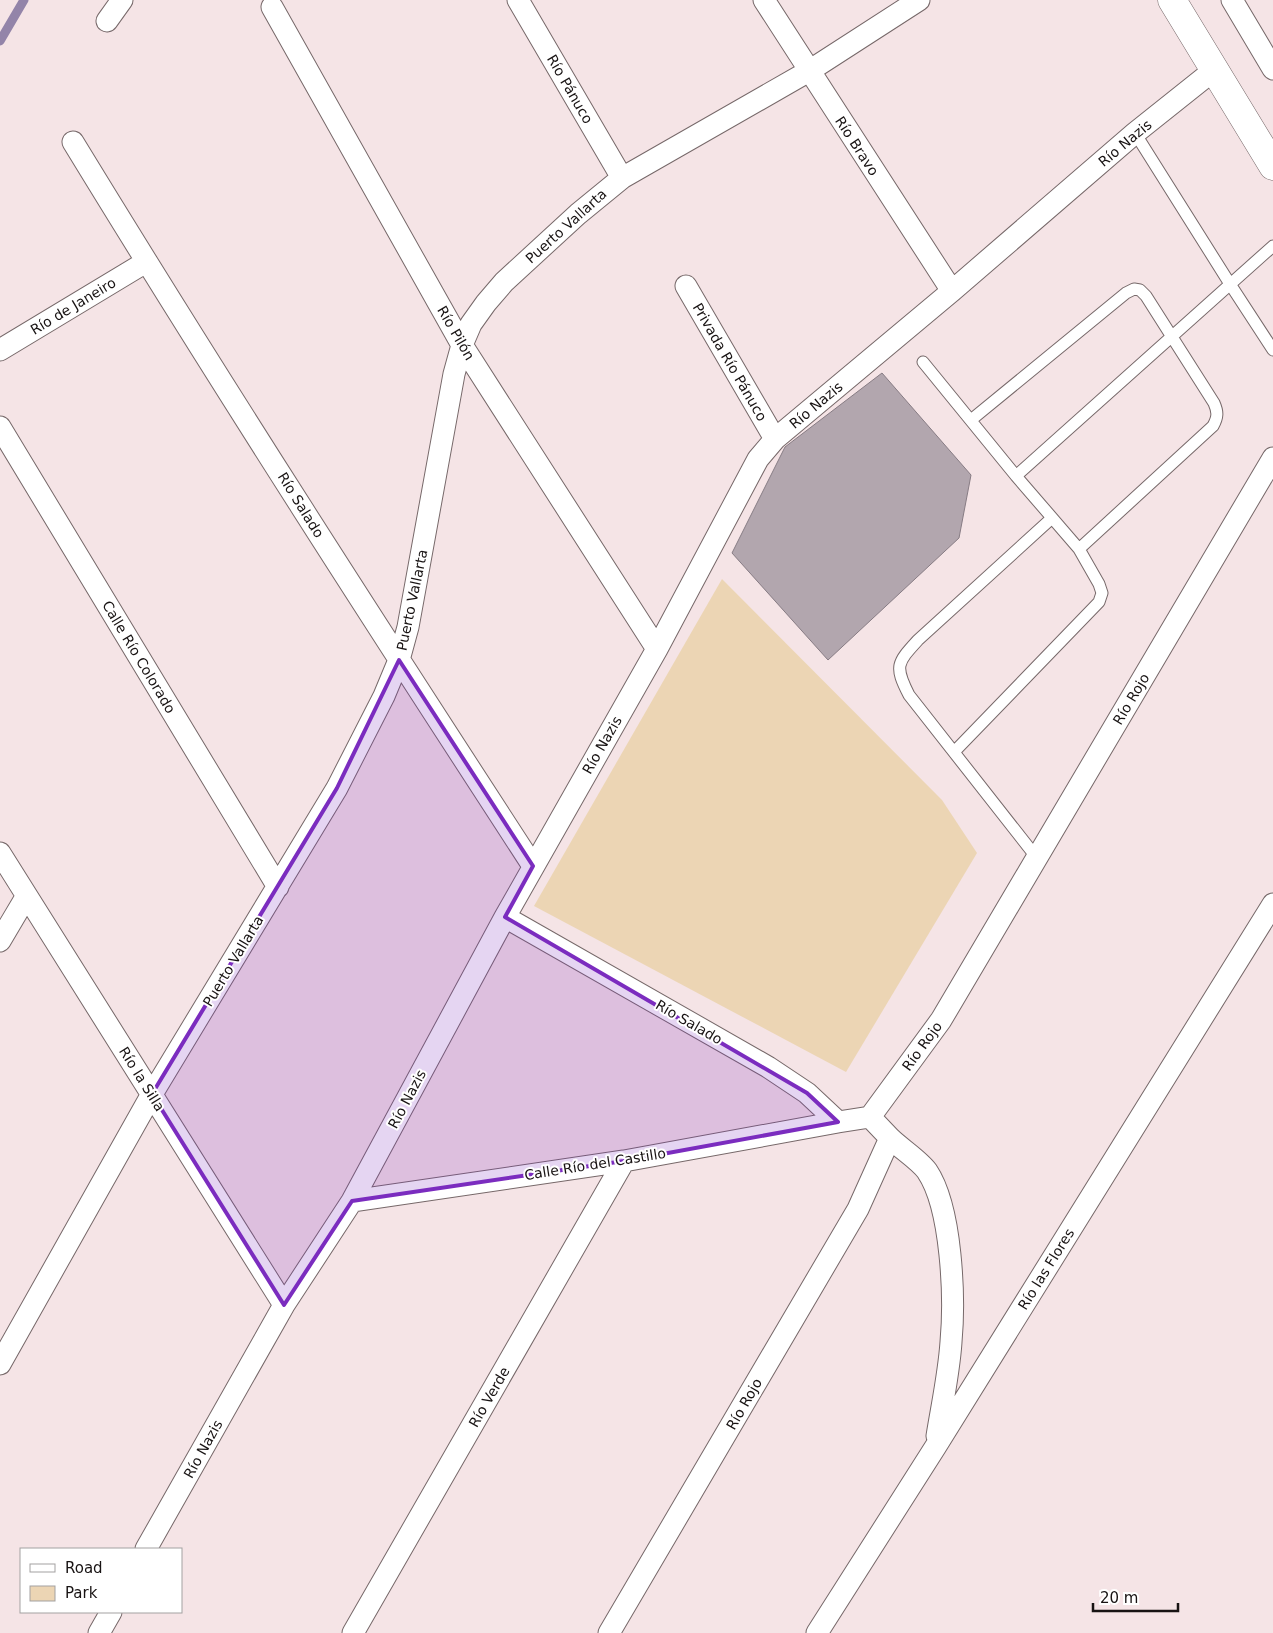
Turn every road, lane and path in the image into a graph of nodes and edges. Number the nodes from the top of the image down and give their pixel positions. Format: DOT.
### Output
graph roads {
  1 [pos="122,0"];
  2 [pos="518,0"];
  3 [pos="764,0"];
  4 [pos="919,0"];
  5 [pos="1172,0"];
  6 [pos="1232,0"];
  7 [pos="272,7"];
  8 [pos="107,20"];
  9 [pos="1273,69"];
  10 [pos="1214,70"];
  11 [pos="809,71"];
  12 [pos="1135,133"];
  13 [pos="73,142"];
  14 [pos="1273,166"];
  15 [pos="622,178"];
  16 [pos="1273,246"];
  17 [pos="146,262"];
  18 [pos="1230,284"];
  19 [pos="686,286"];
  20 [pos="952,291"];
  21 [pos="1172,336"];
  22 [pos="462,345"];
  23 [pos="0,350"];
  24 [pos="1273,350"];
  25 [pos="923,362"];
  26 [pos="971,420"];
  27 [pos="0,427"];
  28 [pos="775,438"];
  29 [pos="1273,458"];
  30 [pos="1016,476"];
  31 [pos="1052,518"];
  32 [pos="1078,549"];
  33 [pos="657,649"];
  34 [pos="399,660"];
  35 [pos="954,752"];
  36 [pos="0,853"];
  37 [pos="1037,858"];
  38 [pos="533,866"];
  39 [pos="278,886"];
  40 [pos="26,897"];
  41 [pos="1273,904"];
  42 [pos="505,917"];
  43 [pos="0,940"];
  44 [pos="152,1094"];
  45 [pos="870,1117"];
  46 [pos="838,1122"];
  47 [pos="890,1138"];
  48 [pos="624,1161"];
  49 [pos="352,1201"];
  50 [pos="284,1305"];
  51 [pos="0,1364"];
  52 [pos="936,1446"];
  53 [pos="147,1548"];
  54 [pos="110,1613"];
  55 [pos="99,1633"];
  56 [pos="353,1633"];
  57 [pos="609,1633"];
  58 [pos="817,1633"];
  1 -- 8 [label="street"];
  2 -- 15 [label="street, Río Pánuco"];
  3 -- 11 [label="street, Río Bravo"];
  4 -- 11 [label="street, Puerto Vallarta"];
  5 -- 10 [label="main road"];
  6 -- 9 [label="street"];
  7 -- 22 [label="street, Río Pilón"];
  10 -- 12 [label="street, Río Nazis"];
  10 -- 14 [label="main road"];
  11 -- 15 [label="street, Puerto Vallarta"];
  11 -- 20 [label="street, Río Bravo"];
  12 -- 18 [label="lane"];
  12 -- 20 [label="street, Río Nazis"];
  13 -- 17 [label="street, Río Salado"];
  15 -- 22 [label="street, Puerto Vallarta"];
  16 -- 18 [label="lane"];
  17 -- 23 [label="street, Río de Janeiro"];
  17 -- 34 [label="street, Río Salado"];
  18 -- 21 [label="lane"];
  18 -- 24 [label="lane"];
  19 -- 28 [label="street, Privada Río Pánuco"];
  20 -- 28 [label="street, Río Nazis"];
  21 -- 26 [label="lane"];
  21 -- 30 [label="lane"];
  21 -- 32 [label="lane"];
  22 -- 33 [label="street, Río Pilón"];
  22 -- 34 [label="street, Puerto Vallarta"];
  25 -- 26 [label="lane"];
  26 -- 30 [label="lane"];
  27 -- 39 [label="street, Calle Río Colorado"];
  28 -- 33 [label="street, Río Nazis"];
  29 -- 37 [label="street, Río Rojo"];
  30 -- 31 [label="lane"];
  31 -- 32 [label="lane"];
  31 -- 35 [label="lane"];
  32 -- 35 [label="lane"];
  33 -- 38 [label="street, Río Nazis"];
  34 -- 38 [label="street, Río Salado"];
  34 -- 39 [label="street, Puerto Vallarta"];
  35 -- 37 [label="lane"];
  36 -- 40 [label="street, Río la Silla"];
  37 -- 45 [label="street, Río Rojo"];
  38 -- 42 [label="street, Río Nazis"];
  39 -- 44 [label="street, Puerto Vallarta"];
  40 -- 43 [label="street"];
  40 -- 44 [label="street, Río la Silla"];
  41 -- 52 [label="street, Río las Flores"];
  42 -- 46 [label="street, Río Salado"];
  42 -- 49 [label="street, Río Nazis"];
  44 -- 50 [label="street, Río la Silla"];
  44 -- 51 [label="street, Puerto Vallarta"];
  45 -- 46 [label="street"];
  45 -- 47 [label="street"];
  46 -- 48 [label="street, Calle Río del Castillo"];
  47 -- 52 [label="street"];
  47 -- 57 [label="street, Río Rojo"];
  48 -- 49 [label="street, Calle Río del Castillo"];
  48 -- 56 [label="street, Río Verde"];
  49 -- 50 [label="street, Río Nazis"];
  50 -- 53 [label="street, Río Nazis"];
  52 -- 58 [label="street, Río las Flores"];
  54 -- 55 [label="street"];
}
